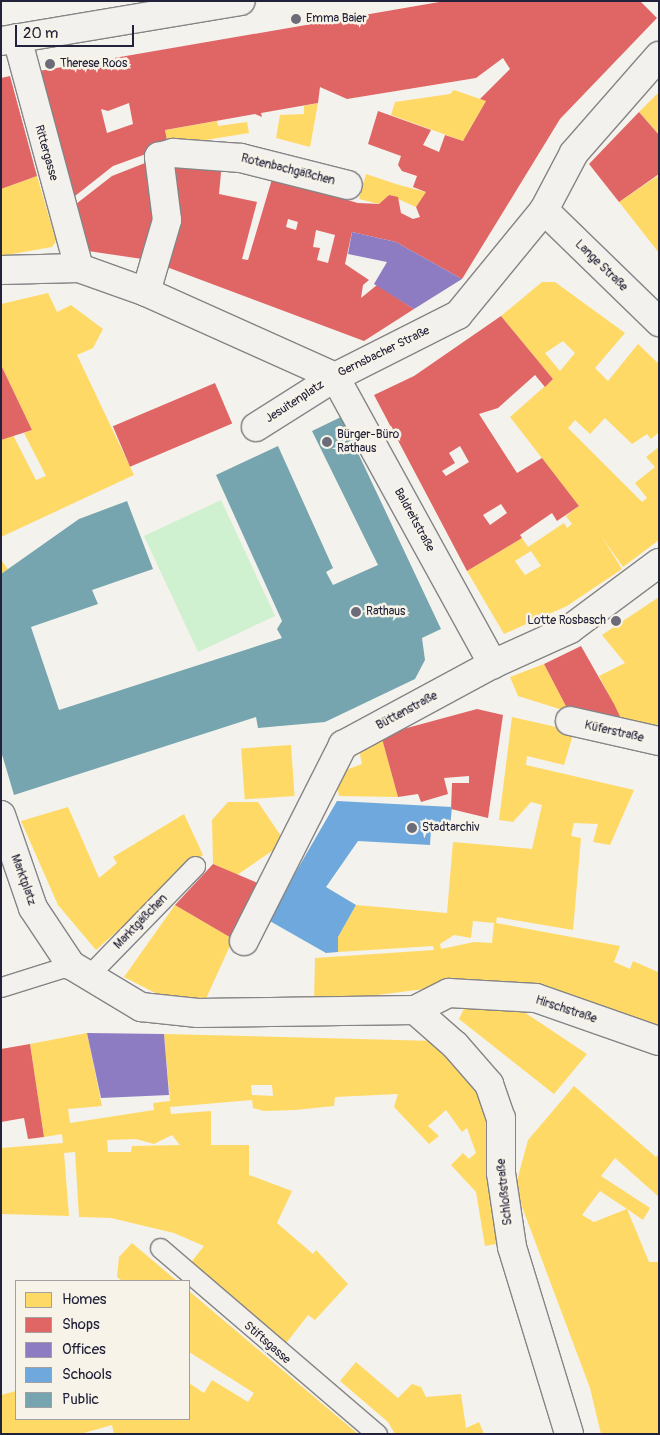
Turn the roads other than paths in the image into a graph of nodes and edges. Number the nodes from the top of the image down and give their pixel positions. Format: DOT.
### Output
graph roads {
  1 [pos="241,1"];
  2 [pos="9,40"];
  3 [pos="659,56"];
  4 [pos="348,185"];
  5 [pos="544,210"];
  6 [pos="79,268"];
  7 [pos="1,270"];
  8 [pos="146,292"];
  9 [pos="659,322"];
  10 [pos="334,377"];
  11 [pos="256,427"];
  12 [pos="659,563"];
  13 [pos="493,664"];
  14 [pos="570,721"];
  15 [pos="659,741"];
  16 [pos="1,815"];
  17 [pos="195,866"];
  18 [pos="244,941"];
  19 [pos="79,971"];
  20 [pos="1,987"];
  21 [pos="423,1018"];
  22 [pos="659,1041"];
  23 [pos="160,1248"];
  24 [pos="377,1434"];
  25 [pos="569,1434"];
  1 -- 2 [label="street"];
  2 -- 6 [label="street, Rittergasse"];
  3 -- 5 [label="street, Gernsbacher Straße"];
  4 -- 8 [label="street, Rotenbachgäßchen"];
  5 -- 9 [label="street, Lange Straße"];
  5 -- 10 [label="street, Gernsbacher Straße"];
  6 -- 7 [label="street, Gernsbacher Straße"];
  6 -- 8 [label="street, Gernsbacher Straße"];
  8 -- 10 [label="street, Gernsbacher Straße"];
  10 -- 11 [label="street, Jesuitenplatz"];
  10 -- 13 [label="street, Baldreitstraße"];
  12 -- 13 [label="street, Büttenstraße"];
  13 -- 18 [label="street, Büttenstraße"];
  14 -- 15 [label="street, Küferstraße"];
  16 -- 19 [label="street, Marktplatz"];
  17 -- 19 [label="lane, Marktgäßchen"];
  19 -- 20 [label="lane"];
  19 -- 21 [label="street, Marktplatz"];
  21 -- 22 [label="street, Hirschstraße"];
  21 -- 25 [label="street, Schloßstraße"];
  23 -- 24 [label="lane, Stiftsgasse"];
}
